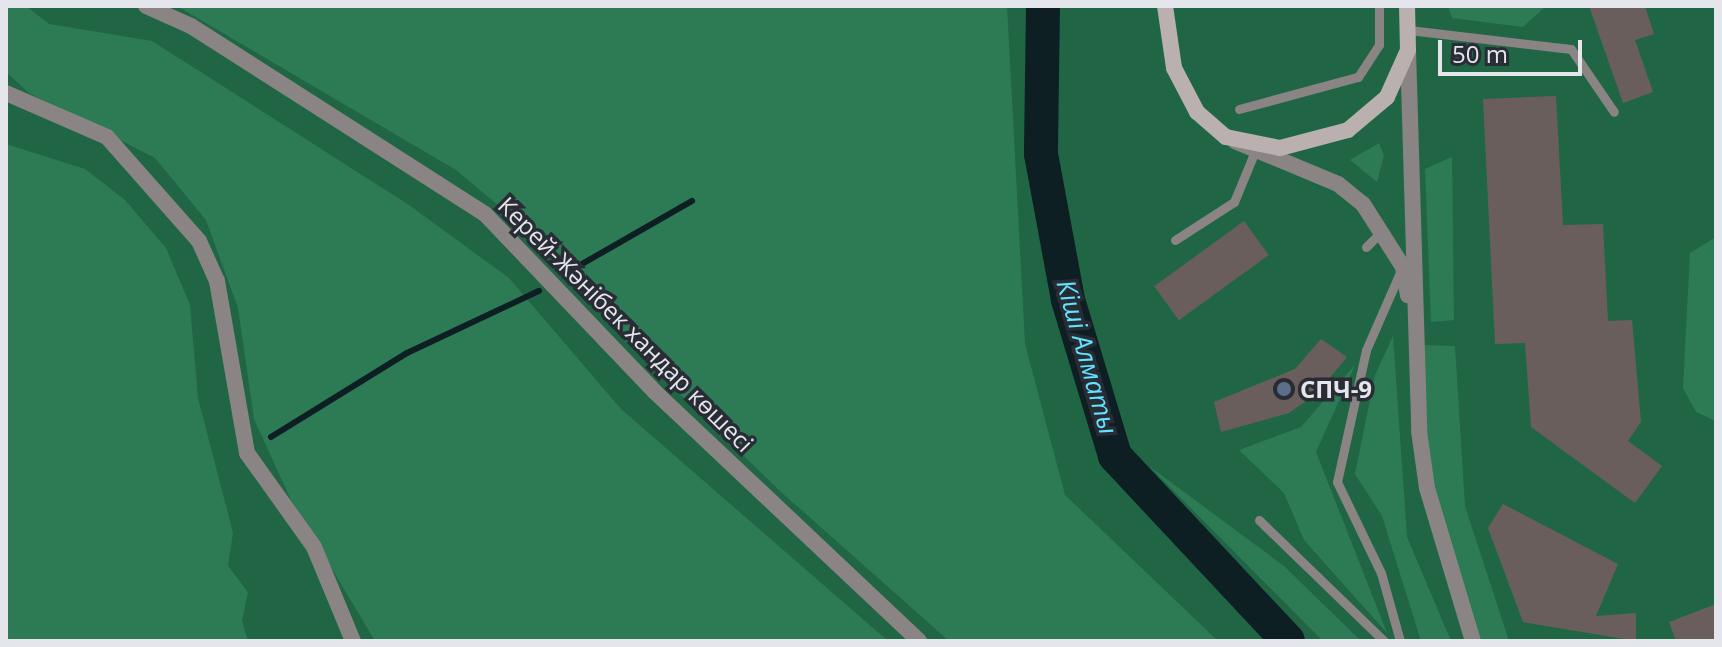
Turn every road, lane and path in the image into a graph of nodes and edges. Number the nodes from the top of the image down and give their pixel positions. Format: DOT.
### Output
graph roads {
  1 [pos="146,6"];
  2 [pos="1165,6"];
  3 [pos="1379,6"];
  4 [pos="1407,6"];
  5 [pos="1409,30"];
  6 [pos="1408,50"];
  7 [pos="6,93"];
  8 [pos="1239,109"];
  9 [pos="1614,112"];
  10 [pos="1226,137"];
  11 [pos="1255,151"];
  12 [pos="1382,226"];
  13 [pos="1175,240"];
  14 [pos="1366,247"];
  15 [pos="1403,267"];
  16 [pos="1418,345"];
  17 [pos="1259,520"];
  18 [pos="353,641"];
  19 [pos="919,641"];
  20 [pos="1384,641"];
  21 [pos="1400,641"];
  22 [pos="1473,641"];
  1 -- 19 [label="street, Керей-Жәнібек хандар көшесі"];
  2 -- 10 [label="main road"];
  3 -- 8 [label="lane"];
  4 -- 5 [label="main road"];
  5 -- 6 [label="main road"];
  5 -- 9 [label="lane"];
  6 -- 10 [label="main road"];
  6 -- 16 [label="street"];
  7 -- 18 [label="street"];
  10 -- 11 [label="street"];
  11 -- 12 [label="street"];
  11 -- 13 [label="lane"];
  12 -- 14 [label="lane"];
  12 -- 15 [label="street"];
  15 -- 16 [label="street"];
  15 -- 21 [label="lane"];
  16 -- 22 [label="street"];
  17 -- 20 [label="lane"];
}
